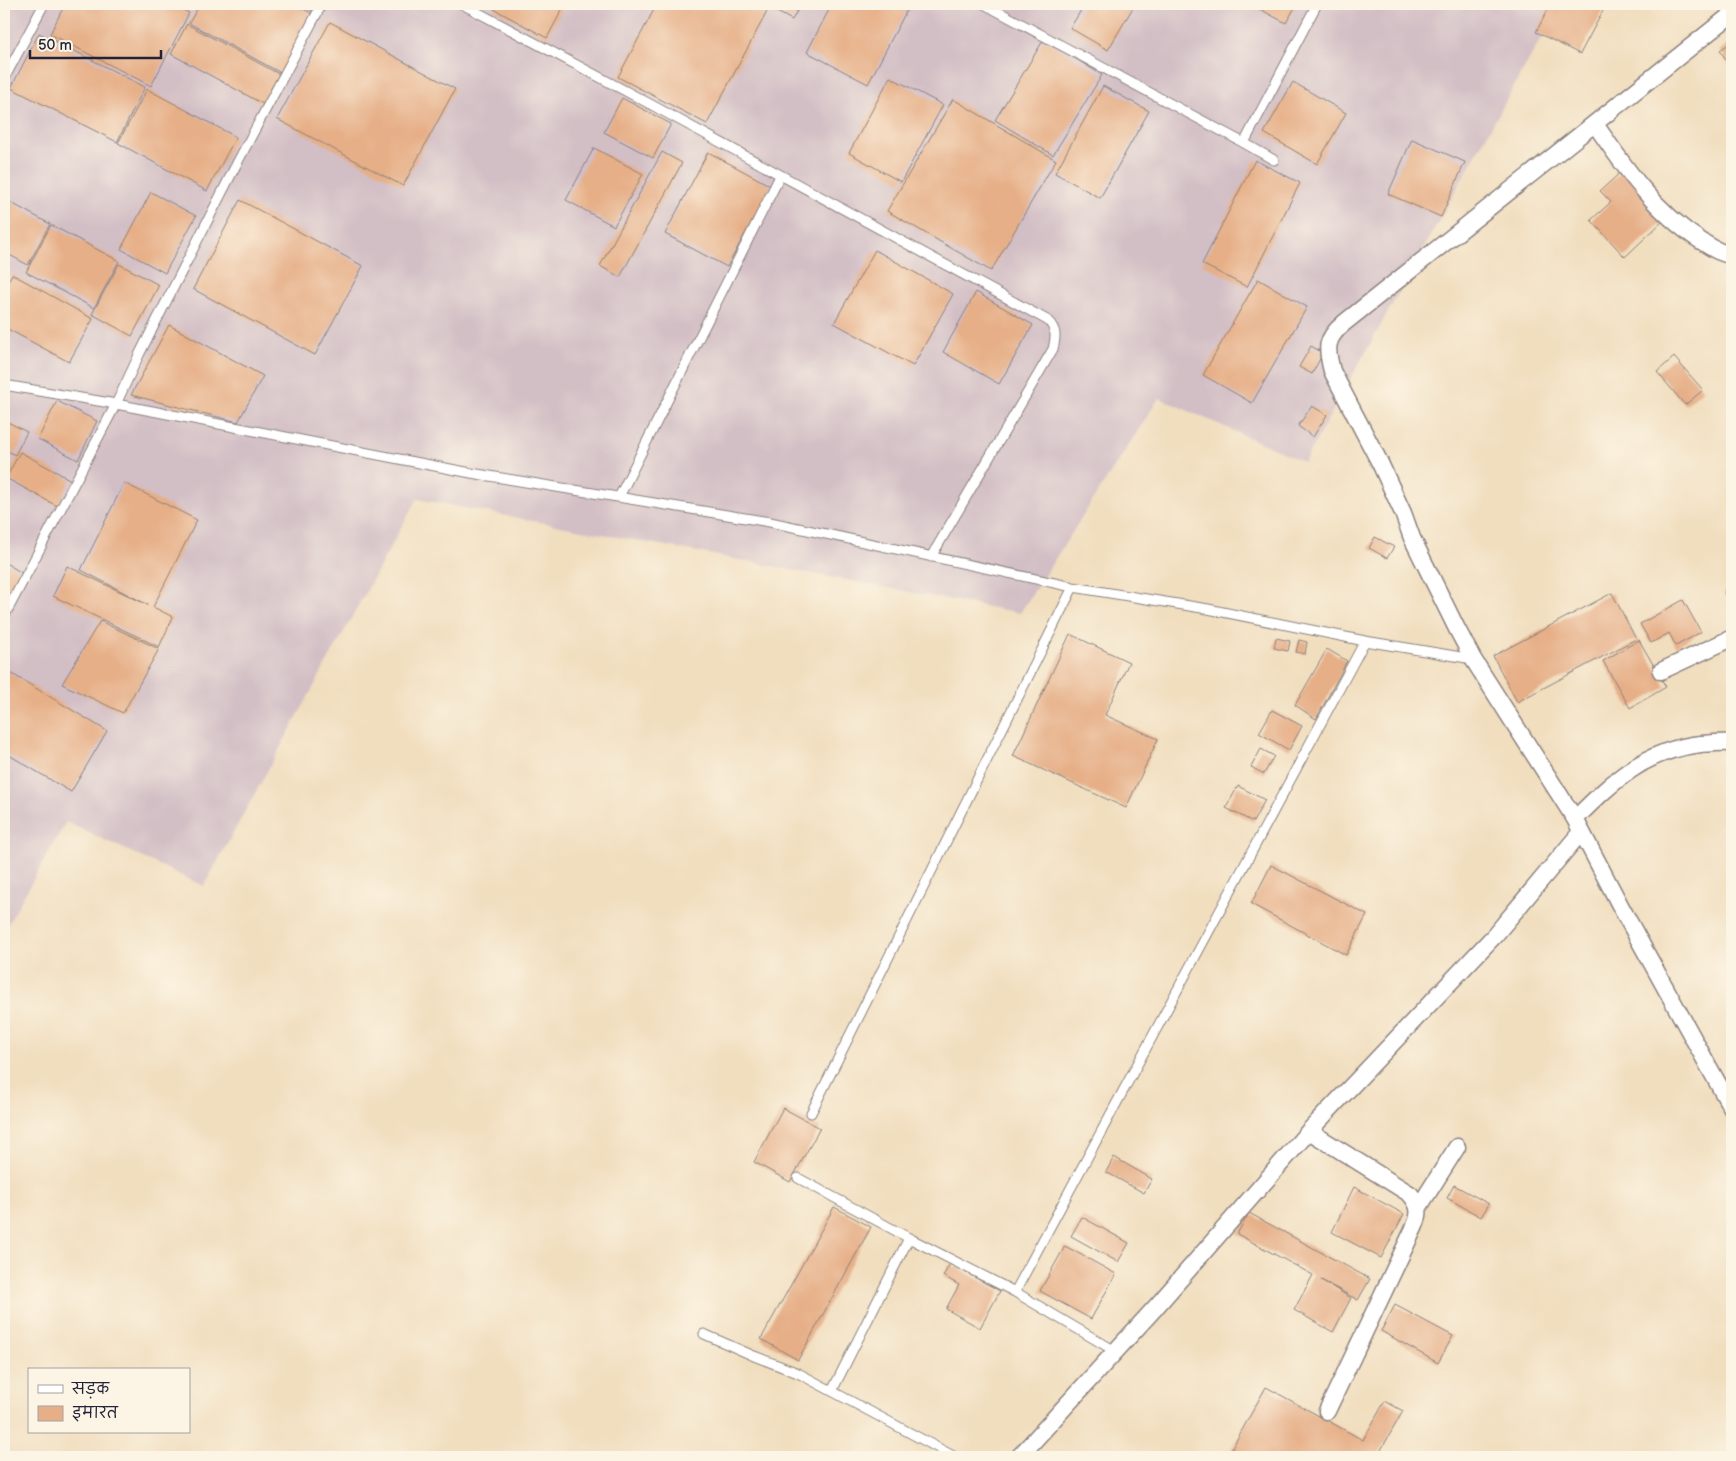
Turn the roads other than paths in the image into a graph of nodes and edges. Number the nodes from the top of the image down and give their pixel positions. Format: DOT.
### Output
graph roads {
  1 [pos="44,4"];
  2 [pos="322,4"];
  3 [pos="462,4"];
  4 [pos="984,4"];
  5 [pos="1317,4"];
  6 [pos="1732,14"];
  7 [pos="4,79"];
  8 [pos="1595,124"];
  9 [pos="1244,143"];
  10 [pos="1274,160"];
  11 [pos="780,176"];
  12 [pos="1732,256"];
  13 [pos="4,385"];
  14 [pos="116,404"];
  15 [pos="619,497"];
  16 [pos="931,556"];
  17 [pos="1073,587"];
  18 [pos="4,617"];
  19 [pos="1732,638"];
  20 [pos="1365,640"];
  21 [pos="1473,659"];
  22 [pos="1661,671"];
  23 [pos="1732,744"];
  24 [pos="1578,826"];
  25 [pos="1732,1109"];
  26 [pos="811,1113"];
  27 [pos="1308,1131"];
  28 [pos="1457,1147"];
  29 [pos="798,1178"];
  30 [pos="1419,1207"];
  31 [pos="909,1238"];
  32 [pos="1015,1292"];
  33 [pos="704,1334"];
  34 [pos="1115,1351"];
  35 [pos="832,1391"];
  36 [pos="1327,1411"];
  37 [pos="955,1457"];
  38 [pos="1019,1457"];
  1 -- 7 [label="lane"];
  2 -- 14 [label="lane"];
  3 -- 11 [label="lane"];
  4 -- 9 [label="lane"];
  5 -- 9 [label="lane"];
  6 -- 8 [label="street"];
  8 -- 12 [label="street"];
  8 -- 21 [label="street"];
  9 -- 10 [label="lane"];
  11 -- 15 [label="lane"];
  11 -- 16 [label="lane"];
  13 -- 14 [label="lane"];
  14 -- 15 [label="lane"];
  14 -- 18 [label="lane"];
  15 -- 16 [label="lane"];
  16 -- 17 [label="lane"];
  17 -- 20 [label="lane"];
  17 -- 26 [label="lane"];
  19 -- 22 [label="street"];
  20 -- 21 [label="lane"];
  20 -- 32 [label="lane"];
  21 -- 24 [label="street"];
  23 -- 24 [label="street"];
  24 -- 25 [label="street"];
  24 -- 27 [label="street"];
  27 -- 30 [label="street"];
  27 -- 34 [label="street"];
  28 -- 30 [label="street"];
  29 -- 31 [label="lane"];
  30 -- 36 [label="street"];
  31 -- 32 [label="lane"];
  31 -- 35 [label="lane"];
  32 -- 34 [label="lane"];
  33 -- 35 [label="lane"];
  34 -- 38 [label="street"];
  35 -- 37 [label="lane"];
}
